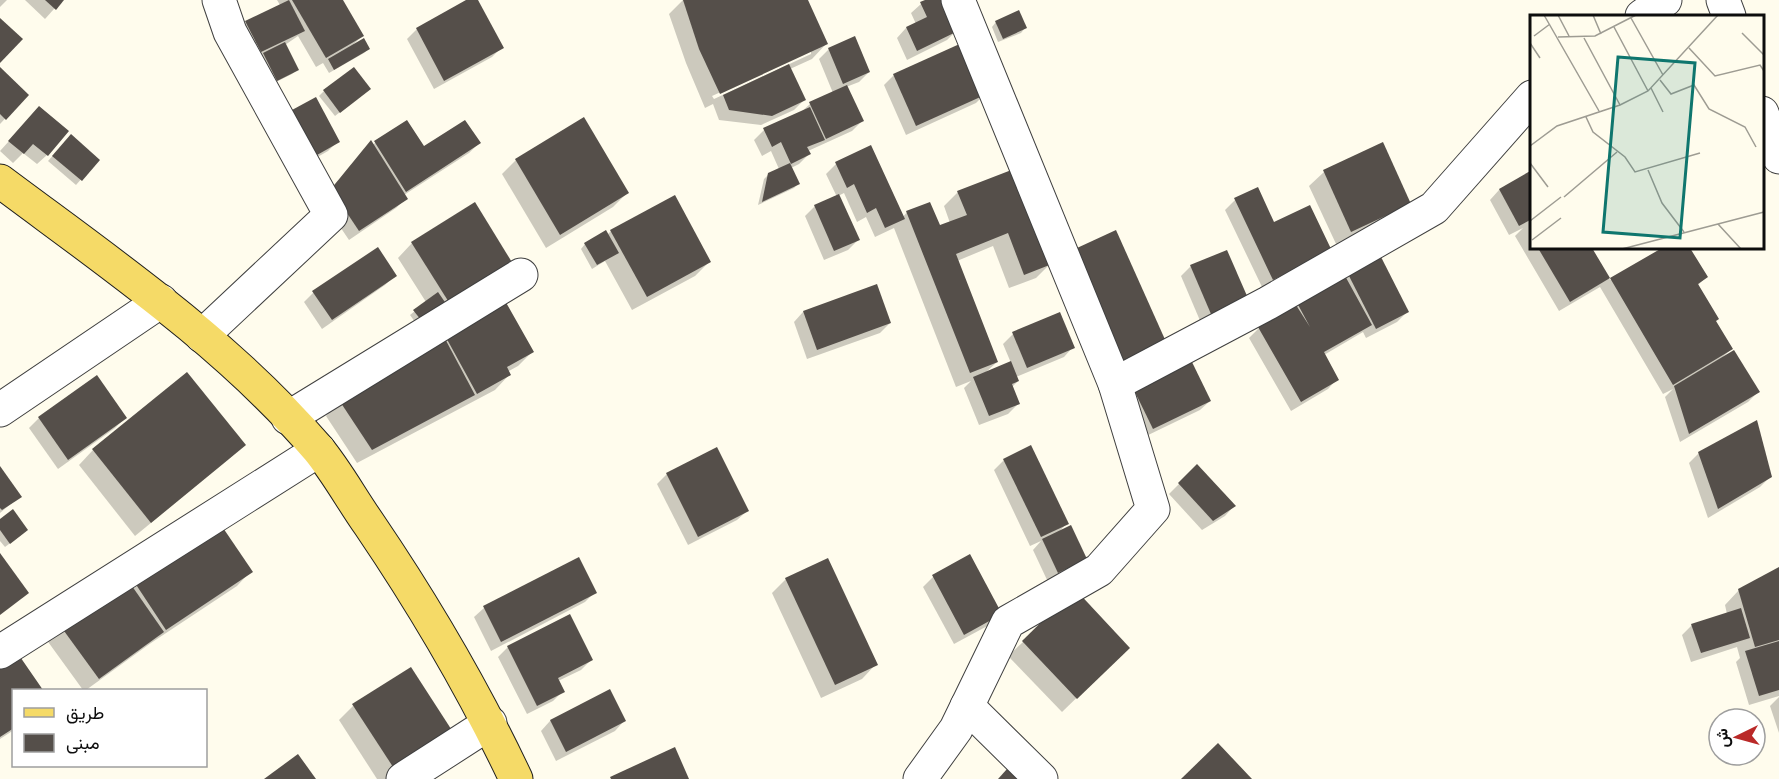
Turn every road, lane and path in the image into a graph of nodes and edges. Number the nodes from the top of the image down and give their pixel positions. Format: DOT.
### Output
graph roads {
  1 [pos="219,0"];
  2 [pos="958,0"];
  3 [pos="1665,0"];
  4 [pos="1723,0"];
  5 [pos="1643,15"];
  6 [pos="1729,15"];
  7 [pos="1530,99"];
  8 [pos="1764,118"];
  9 [pos="1779,157"];
  10 [pos="0,181"];
  11 [pos="521,275"];
  12 [pos="161,301"];
  13 [pos="202,336"];
  14 [pos="1115,384"];
  15 [pos="0,410"];
  16 [pos="288,418"];
  17 [pos="319,450"];
  18 [pos="0,652"];
  19 [pos="967,706"];
  20 [pos="490,723"];
  21 [pos="404,779"];
  22 [pos="516,779"];
  23 [pos="920,779"];
  24 [pos="1041,779"];
  1 -- 13 [label="street"];
  2 -- 14 [label="street"];
  3 -- 5 [label="street"];
  4 -- 6 [label="street"];
  7 -- 14 [label="street"];
  8 -- 9 [label="street"];
  10 -- 12 [label="main road"];
  11 -- 16 [label="street"];
  12 -- 13 [label="main road"];
  12 -- 15 [label="street"];
  13 -- 16 [label="main road"];
  14 -- 19 [label="street"];
  16 -- 17 [label="main road"];
  17 -- 18 [label="street"];
  17 -- 20 [label="main road"];
  19 -- 23 [label="street"];
  19 -- 24 [label="street"];
  20 -- 21 [label="street"];
  20 -- 22 [label="main road"];
}
